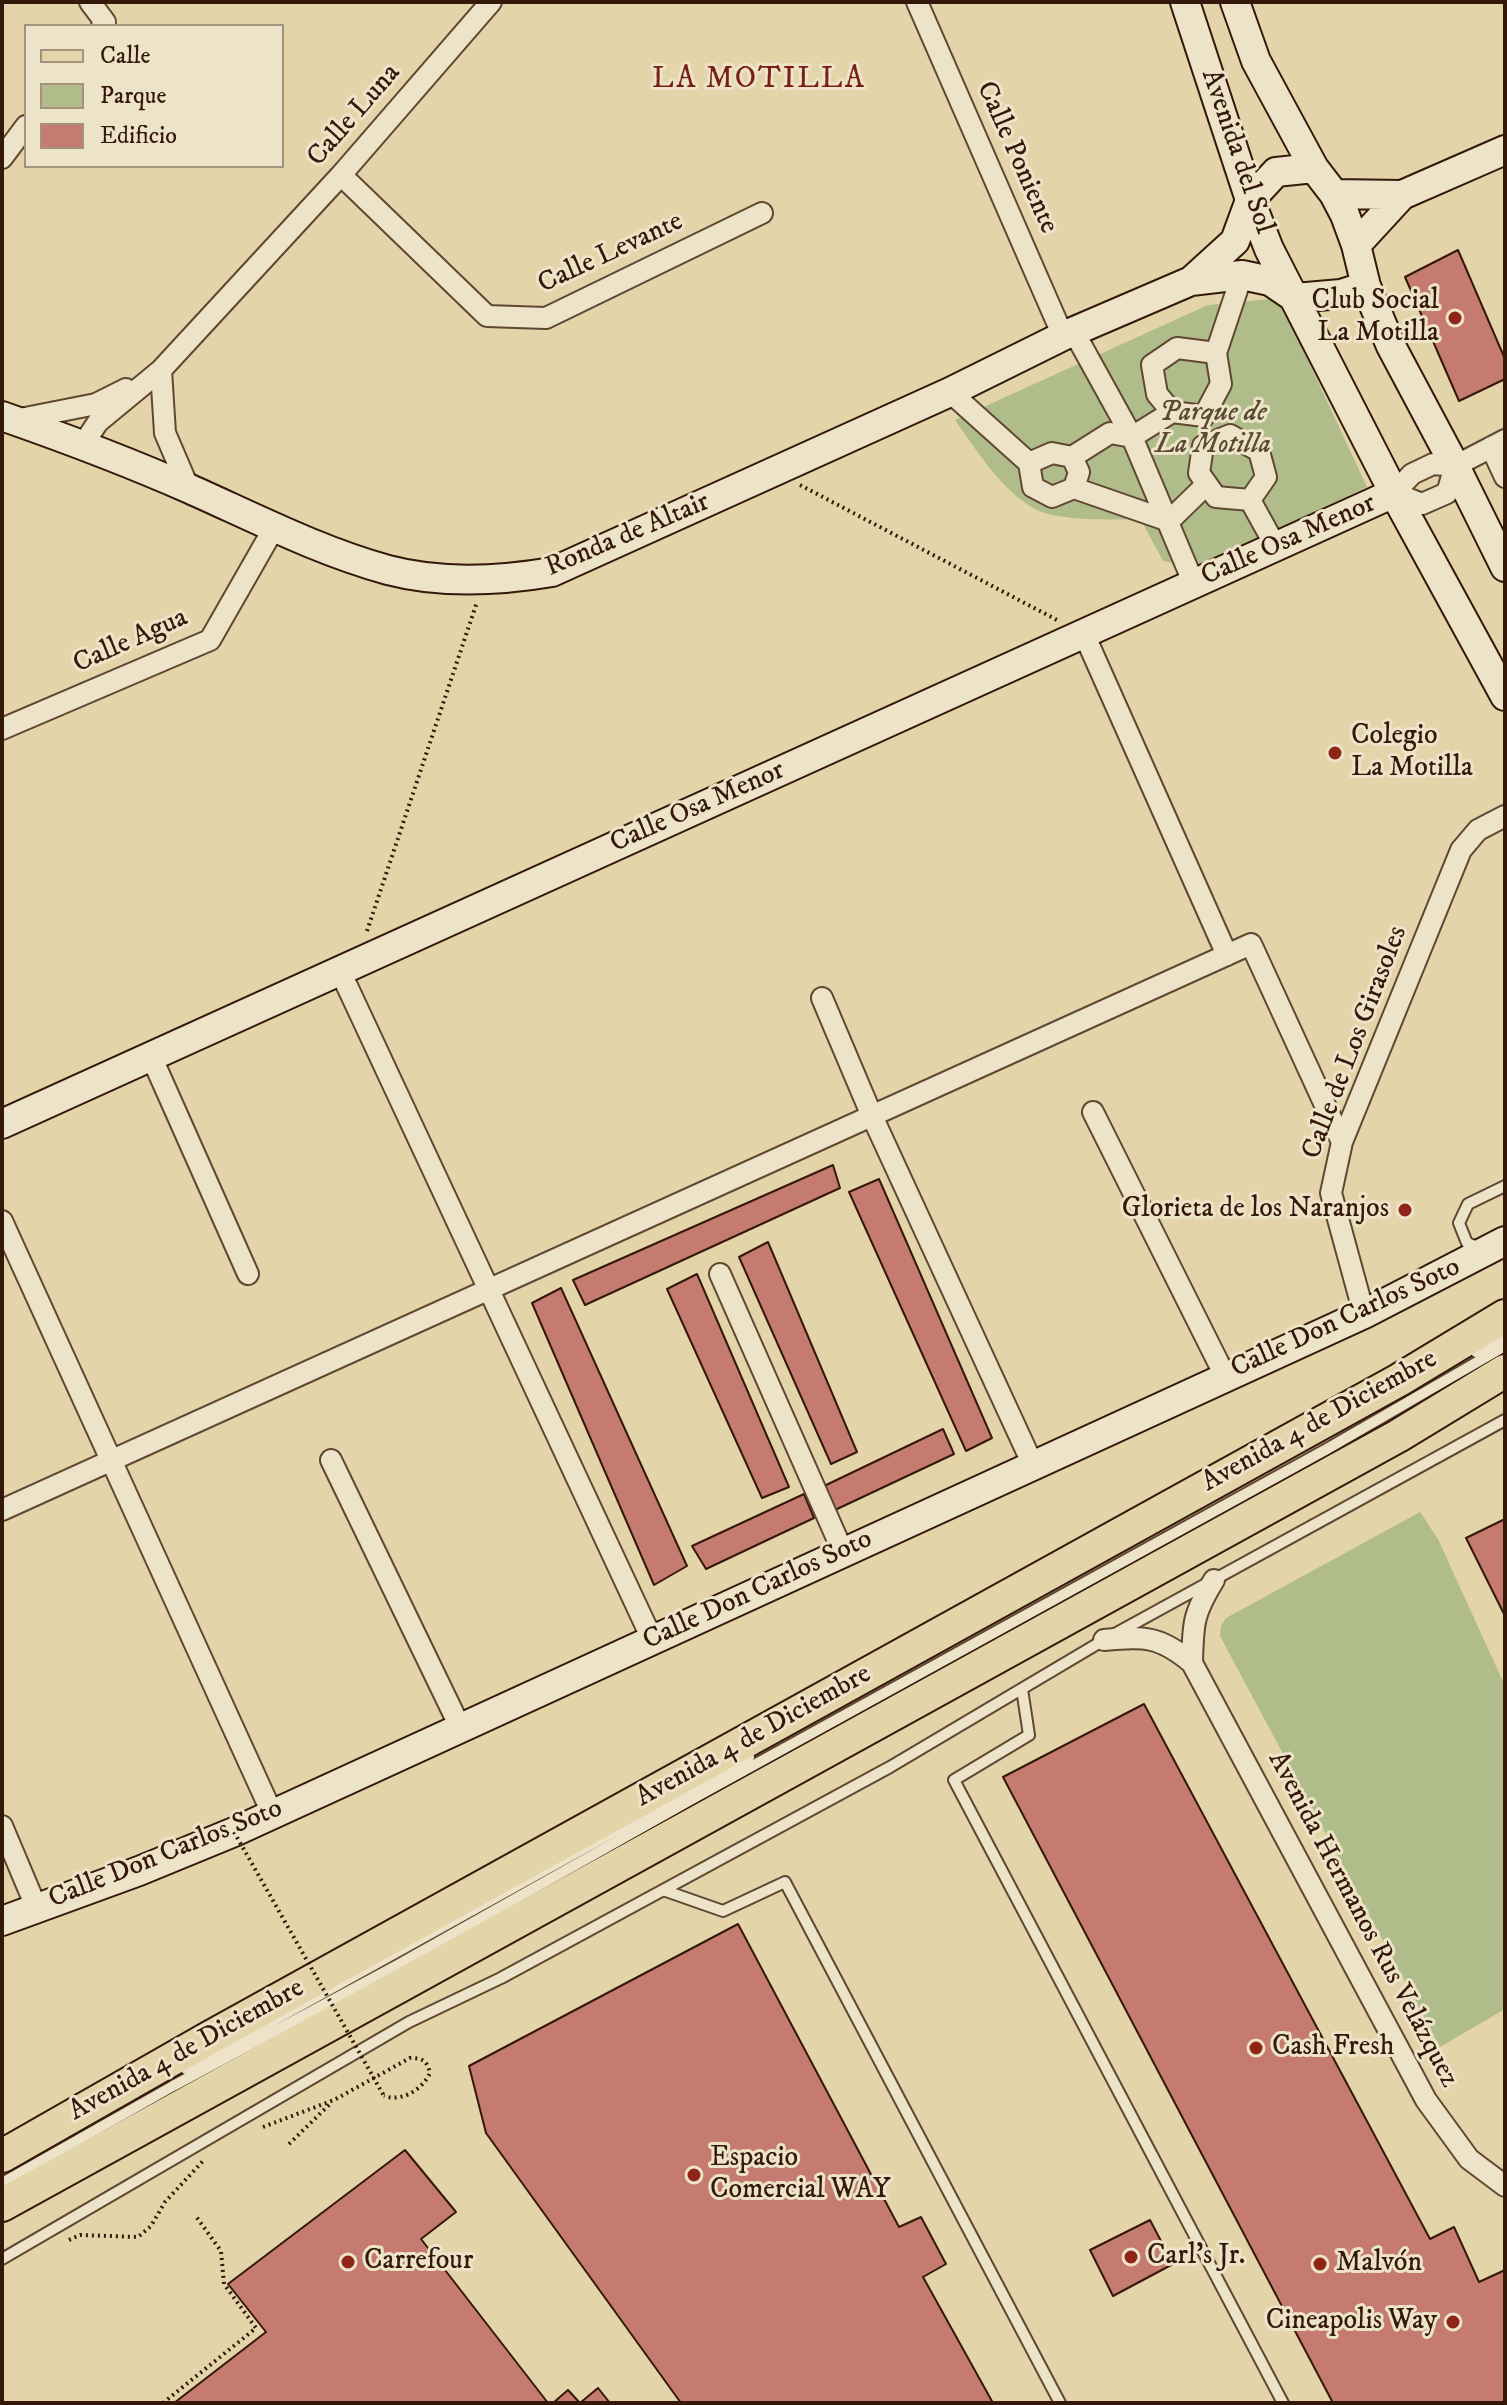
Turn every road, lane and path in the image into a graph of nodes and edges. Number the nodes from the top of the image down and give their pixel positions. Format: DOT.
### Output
graph roads {
  1 [pos="90,2"];
  2 [pos="491,2"];
  3 [pos="917,2"];
  4 [pos="1185,2"];
  5 [pos="1235,2"];
  6 [pos="104,24"];
  7 [pos="24,129"];
  8 [pos="1505,150"];
  9 [pos="2,158"];
  10 [pos="1505,160"];
  11 [pos="1477,163"];
  12 [pos="1314,168"];
  13 [pos="341,175"];
  14 [pos="1334,194"];
  15 [pos="1402,195"];
  16 [pos="1250,200"];
  17 [pos="762,213"];
  18 [pos="1356,245"];
  19 [pos="1242,275"];
  20 [pos="1191,281"];
  21 [pos="1366,286"];
  22 [pos="1295,298"];
  23 [pos="1069,334"];
  24 [pos="1216,353"];
  25 [pos="161,370"];
  26 [pos="950,392"];
  27 [pos="1172,412"];
  28 [pos="1204,416"];
  29 [pos="9,418"];
  30 [pos="1132,437"];
  31 [pos="1215,441"];
  32 [pos="1498,443"];
  33 [pos="82,446"];
  34 [pos="1072,457"];
  35 [pos="1029,463"];
  36 [pos="1455,466"];
  37 [pos="777,471"];
  38 [pos="1505,477"];
  39 [pos="1207,484"];
  40 [pos="1074,488"];
  41 [pos="189,489"];
  42 [pos="1394,493"];
  43 [pos="1250,500"];
  44 [pos="1169,521"];
  45 [pos="274,528"];
  46 [pos="1276,547"];
  47 [pos="1505,567"];
  48 [pos="484,580"];
  49 [pos="1194,584"];
  50 [pos="1084,634"];
  51 [pos="1505,696"];
  52 [pos="2,729"];
  53 [pos="1505,816"];
  54 [pos="1227,955"];
  55 [pos="348,967"];
  56 [pos="822,998"];
  57 [pos="151,1056"];
  58 [pos="1093,1112"];
  59 [pos="872,1116"];
  60 [pos="2,1124"];
  61 [pos="1342,1142"];
  62 [pos="1505,1186"];
  63 [pos="2,1221"];
  64 [pos="1496,1246"];
  65 [pos="248,1274"];
  66 [pos="720,1274"];
  67 [pos="490,1289"];
  68 [pos="1364,1314"];
  69 [pos="1505,1316"];
  70 [pos="1505,1335"];
  71 [pos="1505,1346"];
  72 [pos="1505,1371"];
  73 [pos="1225,1376"];
  74 [pos="1505,1420"];
  75 [pos="331,1460"];
  76 [pos="110,1462"];
  77 [pos="1033,1465"];
  78 [pos="2,1510"];
  79 [pos="843,1552"];
  80 [pos="1214,1580"];
  81 [pos="652,1639"];
  82 [pos="1104,1640"];
  83 [pos="1192,1663"];
  84 [pos="1022,1689"];
  85 [pos="460,1727"];
  86 [pos="272,1813"];
  87 [pos="2,1826"];
  88 [pos="234,1832"];
  89 [pos="663,1890"];
  90 [pos="37,1909"];
  91 [pos="2,1921"];
  92 [pos="334,2100"];
  93 [pos="261,2128"];
  94 [pos="289,2144"];
  95 [pos="214,2155"];
  96 [pos="2,2156"];
  97 [pos="2,2172"];
  98 [pos="2,2183"];
  99 [pos="1505,2186"];
  100 [pos="2,2205"];
  101 [pos="195,2215"];
  102 [pos="67,2241"];
  103 [pos="2,2259"];
  104 [pos="163,2403"];
  105 [pos="1060,2403"];
  106 [pos="1283,2403"];
  1 -- 6 [label="street"];
  2 -- 13 [label="street, Calle Luna"];
  3 -- 23 [label="street, Calle Poniente"];
  4 -- 16 [label="street, Avenida del Sol"];
  5 -- 12 [label="street, Avenida del Sol"];
  7 -- 9 [label="street"];
  8 -- 11 [label="street"];
  10 -- 11 [label="street"];
  11 -- 15 [label="street"];
  12 -- 14 [label="street, Avenida del Sol"];
  12 -- 16 [label="street"];
  13 -- 17 [label="street, Calle Levante"];
  13 -- 25 [label="street, Calle Luna"];
  14 -- 15 [label="street"];
  14 -- 18 [label="street, Avenida del Sol"];
  15 -- 18 [label="street"];
  16 -- 20 [label="street, Ronda de Altair"];
  16 -- 22 [label="street, Avenida del Sol"];
  18 -- 21 [label="street, Avenida del Sol"];
  19 -- 20 [label="street, Ronda de Altair"];
  19 -- 22 [label="street, Ronda de Altair"];
  19 -- 24 [label="street"];
  20 -- 23 [label="street, Ronda de Altair"];
  21 -- 22 [label="street"];
  21 -- 36 [label="street, Avenida del Sol"];
  22 -- 42 [label="street, Avenida del Sol"];
  23 -- 26 [label="street, Ronda de Altair"];
  23 -- 30 [label="street, Calle Poniente"];
  24 -- 27 [label="street"];
  24 -- 28 [label="street"];
  25 -- 29 [label="street, Calle Luna"];
  25 -- 33 [label="street, Calle Luna"];
  25 -- 41 [label="street"];
  26 -- 35 [label="street"];
  26 -- 37 [label="street, Ronda de Altair"];
  27 -- 28 [label="street"];
  27 -- 30 [label="street"];
  28 -- 31 [label="street"];
  29 -- 33 [label="street, Ronda de Altair"];
  30 -- 34 [label="street"];
  30 -- 44 [label="street, Calle Poniente"];
  31 -- 39 [label="street"];
  31 -- 43 [label="street"];
  32 -- 36 [label="street"];
  32 -- 38 [label="street"];
  33 -- 41 [label="street, Ronda de Altair"];
  34 -- 35 [label="street"];
  34 -- 40 [label="street"];
  35 -- 40 [label="street"];
  36 -- 42 [label="street"];
  36 -- 42 [label="street"];
  36 -- 47 [label="street, Avenida del Sol"];
  37 -- 48 [label="street, Ronda de Altair"];
  37 -- 50 [label="path"];
  39 -- 43 [label="street"];
  39 -- 44 [label="street"];
  40 -- 44 [label="street"];
  41 -- 45 [label="street, Ronda de Altair"];
  42 -- 46 [label="street, Calle Osa Menor"];
  42 -- 51 [label="street, Avenida del Sol"];
  43 -- 46 [label="street"];
  44 -- 49 [label="street, Calle Poniente"];
  45 -- 48 [label="street, Ronda de Altair"];
  45 -- 52 [label="street, Calle Agua"];
  46 -- 49 [label="street, Calle Osa Menor"];
  48 -- 55 [label="path"];
  49 -- 50 [label="street, Calle Osa Menor"];
  50 -- 54 [label="street"];
  50 -- 55 [label="street, Calle Osa Menor"];
  53 -- 61 [label="street, Calle de Los Girasoles"];
  54 -- 59 [label="street"];
  54 -- 61 [label="street"];
  55 -- 57 [label="street, Calle Osa Menor"];
  55 -- 67 [label="street"];
  56 -- 59 [label="street"];
  57 -- 60 [label="street, Calle Osa Menor"];
  57 -- 65 [label="street"];
  58 -- 73 [label="street"];
  59 -- 67 [label="street"];
  59 -- 77 [label="street"];
  61 -- 68 [label="street, Calle de Los Girasoles"];
  62 -- 64 [label="lane"];
  63 -- 76 [label="street"];
  64 -- 68 [label="street, Calle Don Carlos Soto"];
  66 -- 79 [label="street"];
  67 -- 76 [label="street"];
  67 -- 81 [label="street"];
  68 -- 73 [label="street, Calle Don Carlos Soto"];
  69 -- 96 [label="main road, Avenida 4 de Diciembre"];
  70 -- 97 [label="lane"];
  71 -- 98 [label="lane"];
  72 -- 100 [label="main road, Avenida 4 de Diciembre"];
  73 -- 77 [label="street, Calle Don Carlos Soto"];
  74 -- 80 [label="lane"];
  75 -- 85 [label="street"];
  76 -- 78 [label="street"];
  76 -- 86 [label="street"];
  77 -- 79 [label="street, Calle Don Carlos Soto"];
  79 -- 81 [label="street, Calle Don Carlos Soto"];
  80 -- 82 [label="lane"];
  80 -- 83 [label="street"];
  81 -- 85 [label="street, Calle Don Carlos Soto"];
  82 -- 83 [label="street, Avenida Hermanos Rus Velázquez"];
  82 -- 84 [label="lane"];
  83 -- 99 [label="street, Avenida Hermanos Rus Velázquez"];
  84 -- 89 [label="lane"];
  84 -- 106 [label="lane"];
  85 -- 86 [label="street, Calle Don Carlos Soto"];
  86 -- 88 [label="street, Calle Don Carlos Soto"];
  87 -- 90 [label="street"];
  88 -- 90 [label="street, Calle Don Carlos Soto"];
  88 -- 92 [label="path, bridge"];
  89 -- 103 [label="lane"];
  89 -- 105 [label="lane"];
  90 -- 91 [label="street, Calle Don Carlos Soto"];
  92 -- 93 [label="path"];
  92 -- 94 [label="path"];
  95 -- 102 [label="path"];
  101 -- 104 [label="path"];
}
